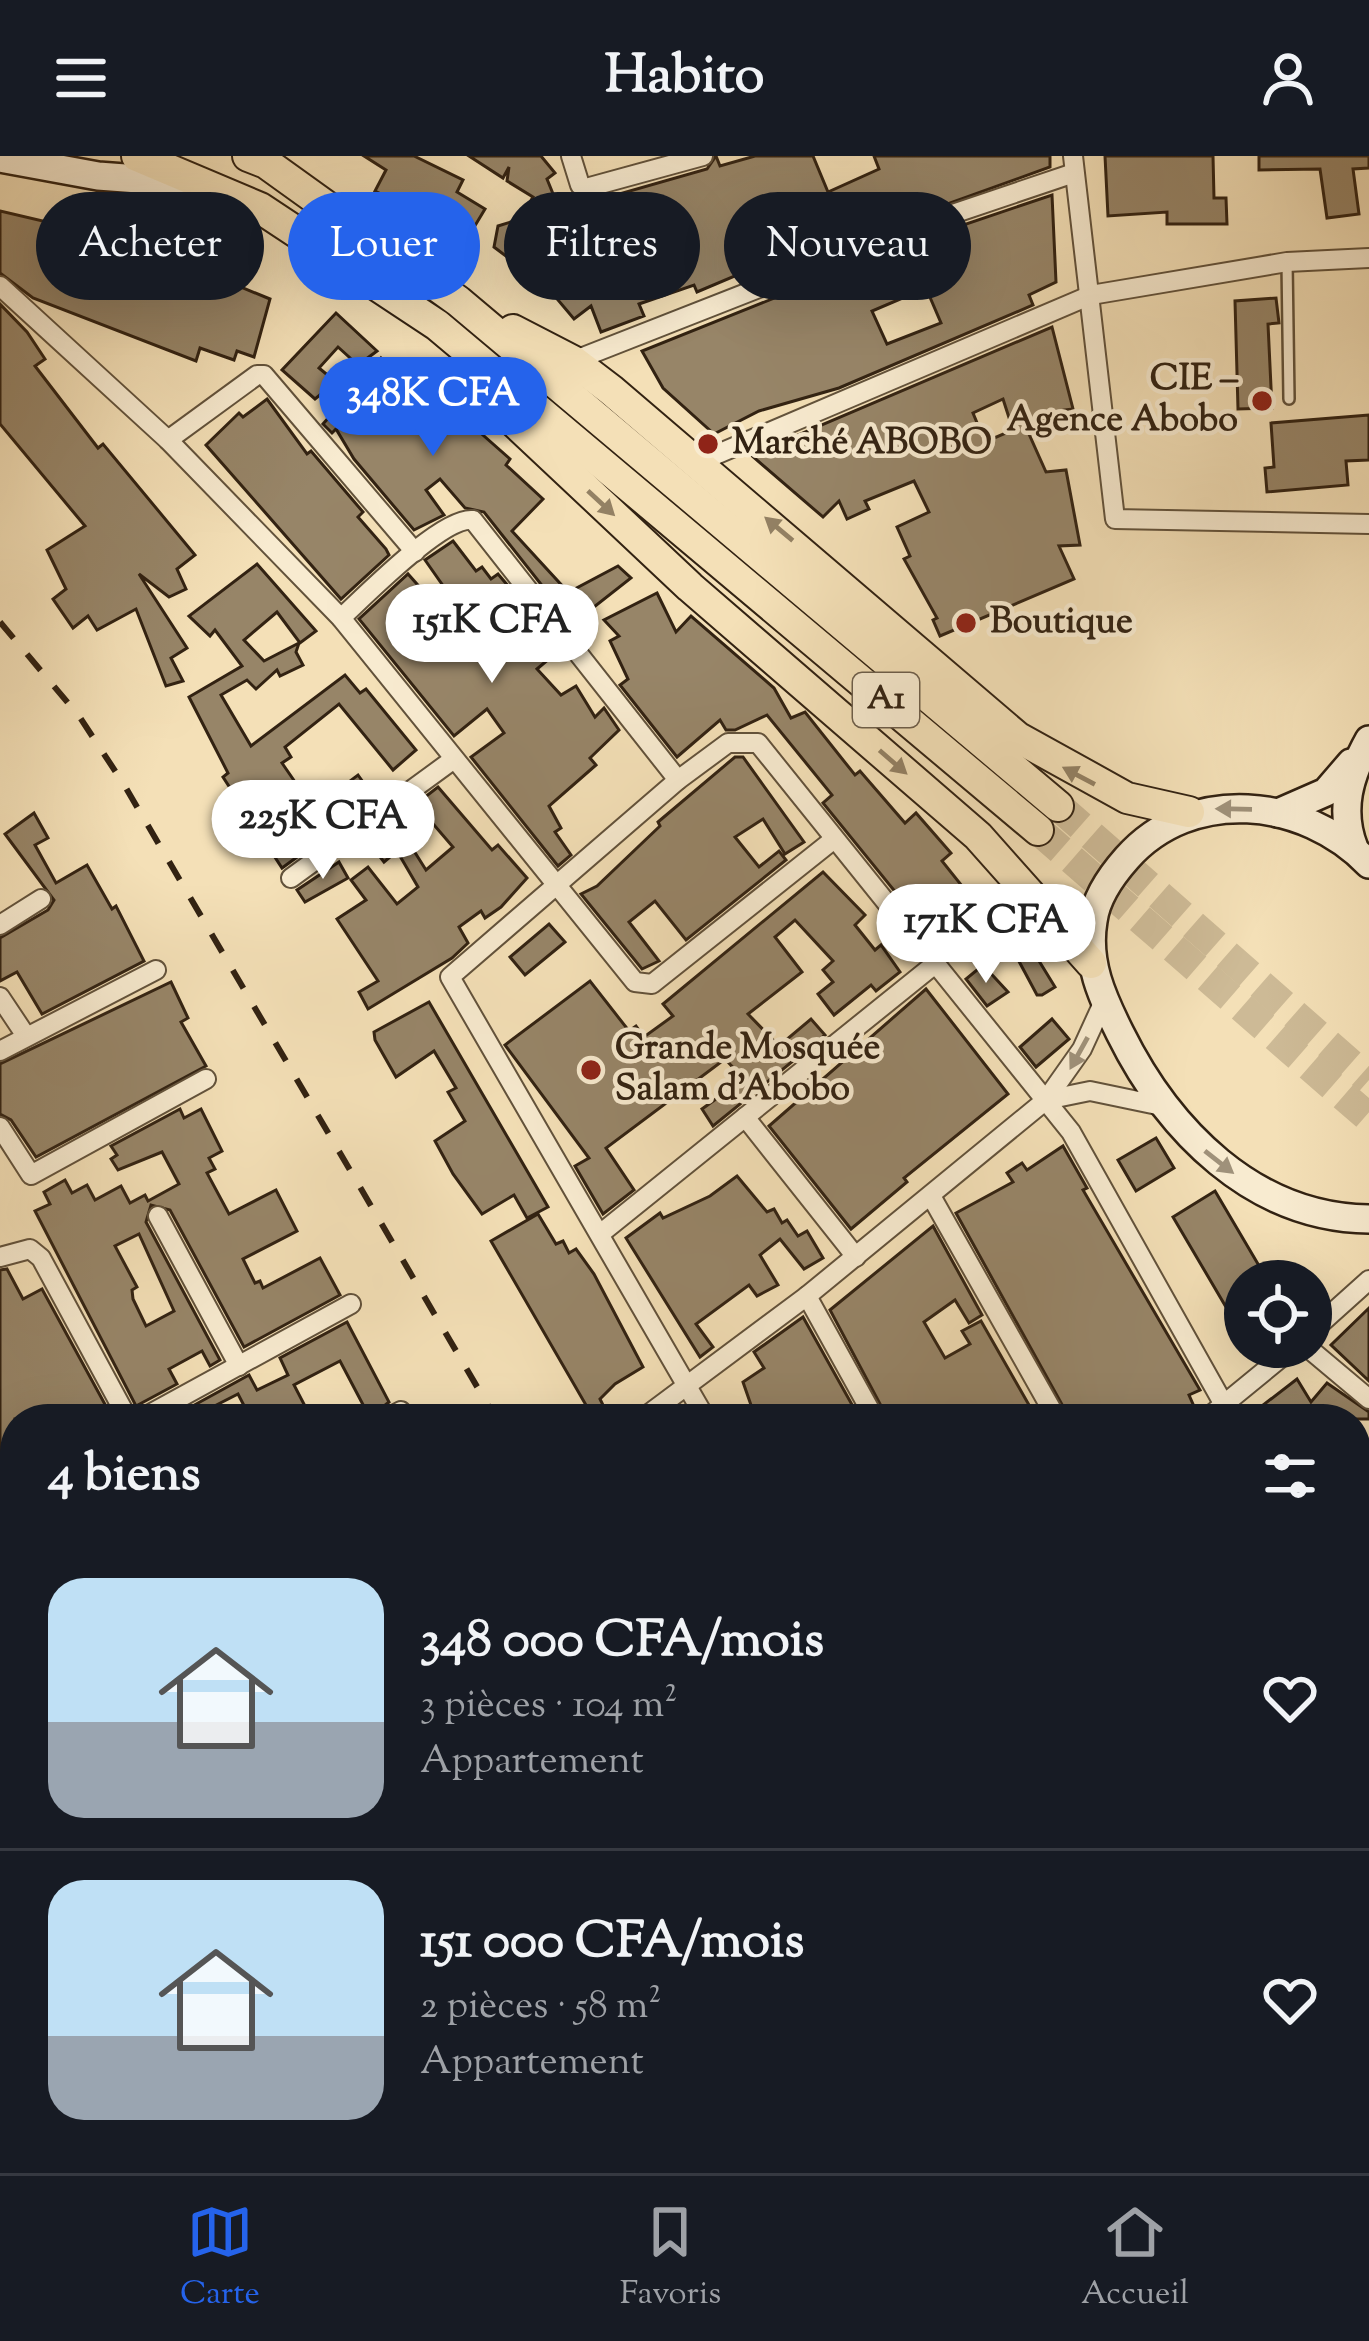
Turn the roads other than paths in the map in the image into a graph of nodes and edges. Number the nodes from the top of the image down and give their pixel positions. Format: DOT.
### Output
graph roads {
  1 [pos="137,156"];
  2 [pos="571,156"];
  3 [pos="703,156"];
  4 [pos="0,158"];
  5 [pos="257,158"];
  6 [pos="1074,164"];
  7 [pos="210,184"];
  8 [pos="1369,258"];
  9 [pos="1287,262"];
  10 [pos="0,286"];
  11 [pos="1091,295"];
  12 [pos="458,301"];
  13 [pos="437,325"];
  14 [pos="573,361"];
  15 [pos="1288,399"];
  16 [pos="167,440"];
  17 [pos="699,462"];
  18 [pos="1369,524"];
  19 [pos="416,551"];
  20 [pos="341,617"];
  21 [pos="1366,745"];
  22 [pos="454,759"];
  23 [pos="678,780"];
  24 [pos="1190,812"];
  25 [pos="1278,813"];
  26 [pos="833,840"];
  27 [pos="1364,850"];
  28 [pos="291,878"];
  29 [pos="557,886"];
  30 [pos="41,899"];
  31 [pos="0,925"];
  32 [pos="1091,963"];
  33 [pos="935,964"];
  34 [pos="156,970"];
  35 [pos="0,997"];
  36 [pos="1104,1001"];
  37 [pos="26,1036"];
  38 [pos="0,1051"];
  39 [pos="206,1079"];
  40 [pos="1046,1100"];
  41 [pos="1162,1106"];
  42 [pos="745,1117"];
  43 [pos="0,1127"];
  44 [pos="931,1196"];
  45 [pos="158,1216"];
  46 [pos="1369,1219"];
  47 [pos="600,1234"];
  48 [pos="0,1257"];
  49 [pos="856,1257"];
  50 [pos="1369,1280"];
  51 [pos="807,1296"];
  52 [pos="351,1304"];
  53 [pos="1332,1313"];
  54 [pos="239,1366"];
  55 [pos="1273,1368"];
  56 [pos="1332,1368"];
  57 [pos="686,1382"];
  58 [pos="1369,1399"];
  59 [pos="120,1404"];
  60 [pos="169,1404"];
  61 [pos="660,1404"];
  62 [pos="698,1404"];
  63 [pos="867,1404"];
  64 [pos="1049,1404"];
  65 [pos="1224,1404"];
  66 [pos="1236,1404"];
  1 -- 7 [label="main road, A1"];
  2 -- 3 [label="street"];
  4 -- 7 [label="main road"];
  5 -- 12 [label="main road, A1"];
  6 -- 11 [label="street"];
  6 -- 14 [label="street"];
  7 -- 13 [label="main road, A1"];
  8 -- 9 [label="street"];
  9 -- 11 [label="street"];
  9 -- 15 [label="lane"];
  10 -- 16 [label="street"];
  11 -- 17 [label="street"];
  11 -- 18 [label="street"];
  12 -- 13 [label="main road, A1"];
  12 -- 14 [label="main road"];
  13 -- 32 [label="main road, one-way"];
  14 -- 17 [label="main road"];
  16 -- 19 [label="street"];
  16 -- 20 [label="street"];
  24 -- 17 [label="main road, one-way"];
  19 -- 20 [label="street"];
  19 -- 23 [label="street"];
  20 -- 22 [label="street"];
  21 -- 25 [label="main road"];
  21 -- 27 [label="main road"];
  22 -- 28 [label="street"];
  22 -- 29 [label="street"];
  23 -- 26 [label="street"];
  23 -- 29 [label="street"];
  25 -- 24 [label="main road, one-way"];
  24 -- 32 [label="main road"];
  25 -- 27 [label="main road"];
  26 -- 29 [label="street"];
  26 -- 33 [label="street"];
  29 -- 47 [label="street"];
  30 -- 31 [label="street"];
  32 -- 36 [label="main road"];
  33 -- 40 [label="street"];
  33 -- 42 [label="street"];
  34 -- 37 [label="street"];
  35 -- 37 [label="street"];
  36 -- 40 [label="street, one-way"];
  36 -- 41 [label="main road"];
  37 -- 38 [label="street"];
  39 -- 43 [label="street"];
  40 -- 41 [label="street"];
  40 -- 44 [label="street"];
  40 -- 65 [label="street"];
  41 -- 46 [label="main road, one-way"];
  42 -- 47 [label="street"];
  42 -- 49 [label="street"];
  44 -- 49 [label="street"];
  44 -- 64 [label="street"];
  45 -- 54 [label="street"];
  47 -- 57 [label="street"];
  48 -- 59 [label="street"];
  49 -- 51 [label="street"];
  50 -- 53 [label="street"];
  51 -- 57 [label="street"];
  51 -- 63 [label="street"];
  52 -- 54 [label="street"];
  54 -- 60 [label="street"];
  55 -- 66 [label="street"];
  56 -- 58 [label="street"];
  57 -- 61 [label="street"];
  57 -- 62 [label="street"];
}
